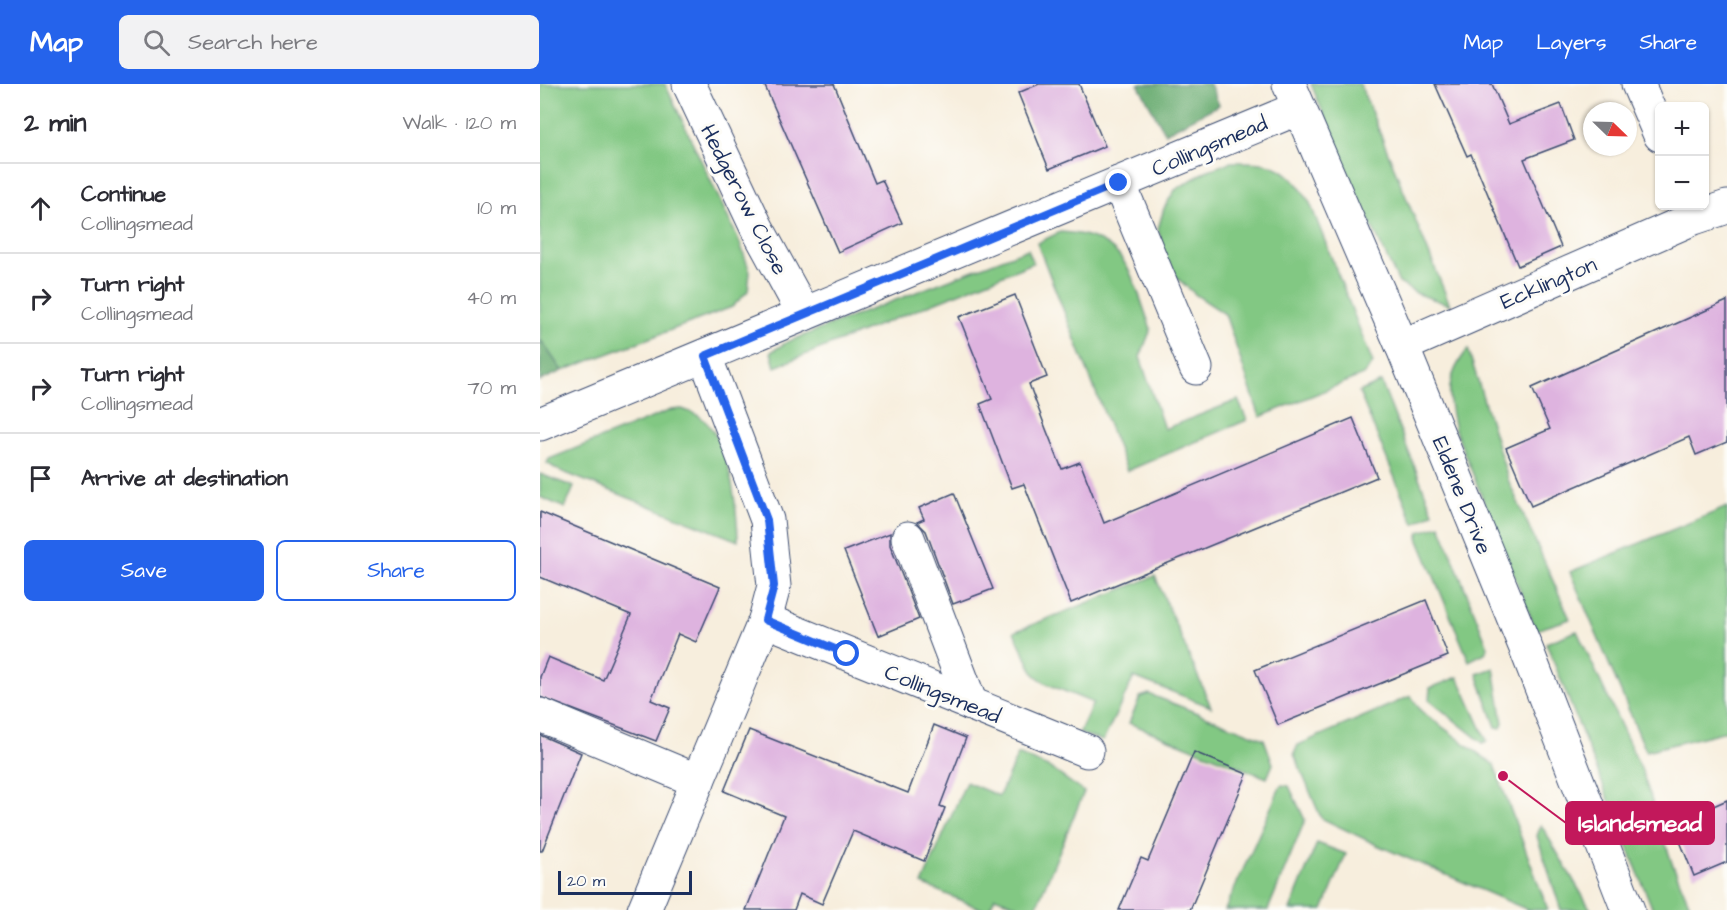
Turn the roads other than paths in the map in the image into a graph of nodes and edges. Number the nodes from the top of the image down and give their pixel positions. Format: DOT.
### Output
graph roads {
  1 [pos="689,84"];
  2 [pos="1638,84"];
  3 [pos="1294,96"];
  4 [pos="1655,125"];
  5 [pos="1119,183"];
  6 [pos="1727,207"];
  7 [pos="1692,212"];
  8 [pos="804,314"];
  9 [pos="1402,346"];
  10 [pos="705,356"];
  11 [pos="1196,368"];
  12 [pos="540,424"];
  13 [pos="908,538"];
  14 [pos="765,620"];
  15 [pos="971,704"];
  16 [pos="540,715"];
  17 [pos="1087,751"];
  18 [pos="698,781"];
  19 [pos="644,910"];
  20 [pos="1628,910"];
  1 -- 8 [label="street, Hedgerow Close"];
  2 -- 4 [label="street"];
  3 -- 5 [label="street, Collingsmead"];
  3 -- 9 [label="street, Eldene Drive"];
  5 -- 8 [label="street, Collingsmead"];
  5 -- 11 [label="street"];
  6 -- 7 [label="street, Ecklington"];
  7 -- 9 [label="street, Ecklington"];
  8 -- 10 [label="street, Collingsmead"];
  9 -- 20 [label="street, Eldene Drive"];
  10 -- 12 [label="street, Collingsmead"];
  10 -- 14 [label="street"];
  13 -- 15 [label="street"];
  14 -- 15 [label="street, Collingsmead"];
  14 -- 18 [label="street"];
  15 -- 17 [label="street, Collingsmead"];
  16 -- 18 [label="street"];
  18 -- 19 [label="street"];
}
